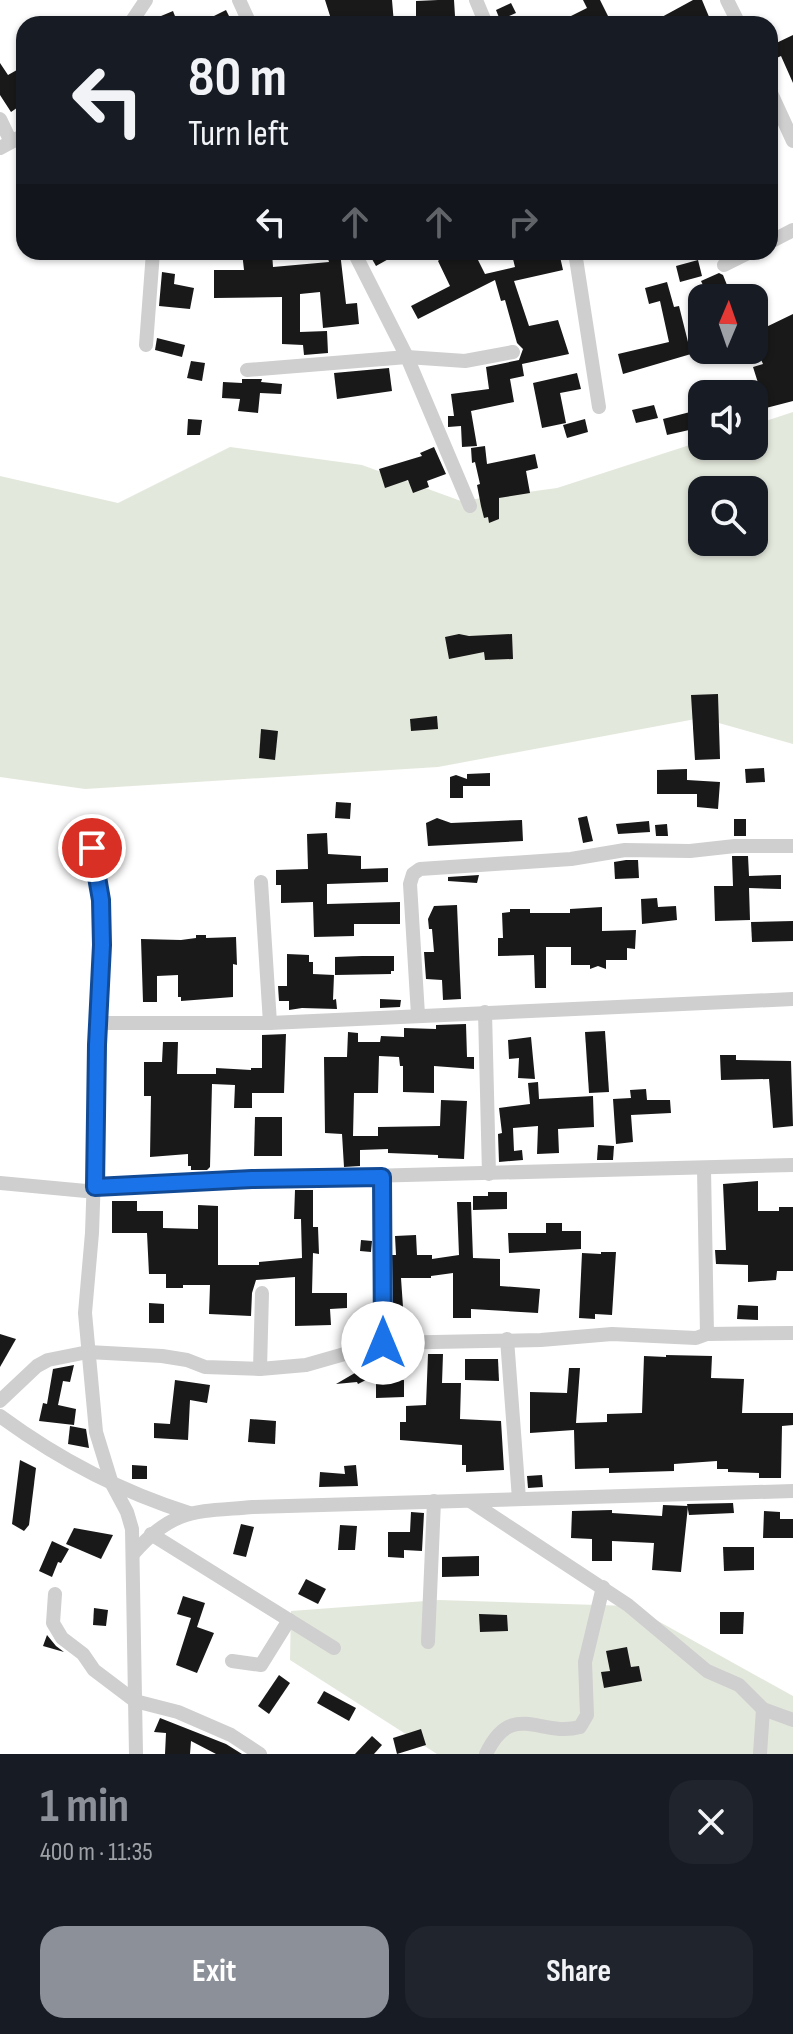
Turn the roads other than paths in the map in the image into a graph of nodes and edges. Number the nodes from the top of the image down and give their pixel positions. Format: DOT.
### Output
graph roads {
  1 [pos="778,108"];
  2 [pos="0,119"];
  3 [pos="793,141"];
  4 [pos="12,142"];
  5 [pos="152,260"];
  6 [pos="358,260"];
  7 [pos="576,260"];
  8 [pos="734,260"];
  9 [pos="724,265"];
  10 [pos="146,345"];
  11 [pos="513,352"];
  12 [pos="407,357"];
  13 [pos="247,370"];
  14 [pos="599,407"];
  15 [pos="470,506"];
  16 [pos="793,846"];
  17 [pos="92,848"];
  18 [pos="261,882"];
  19 [pos="793,999"];
  20 [pos="485,1012"];
  21 [pos="418,1015"];
  22 [pos="98,1023"];
  23 [pos="270,1023"];
  24 [pos="793,1165"];
  25 [pos="704,1169"];
  26 [pos="489,1174"];
  27 [pos="382,1177"];
  28 [pos="0,1183"];
  29 [pos="95,1187"];
  30 [pos="262,1293"];
  31 [pos="793,1333"];
  32 [pos="707,1334"];
  33 [pos="507,1339"];
  34 [pos="383,1343"];
  35 [pos="88,1352"];
  36 [pos="260,1369"];
  37 [pos="0,1401"];
  38 [pos="0,1416"];
  39 [pos="112,1484"];
  40 [pos="793,1491"];
  41 [pos="519,1499"];
  42 [pos="470,1500"];
  43 [pos="434,1501"];
  44 [pos="189,1513"];
  45 [pos="151,1534"];
  46 [pos="134,1553"];
  47 [pos="603,1587"];
  48 [pos="55,1594"];
  49 [pos="289,1620"];
  50 [pos="428,1642"];
  51 [pos="334,1648"];
  52 [pos="232,1661"];
  53 [pos="135,1701"];
  54 [pos="763,1709"];
  55 [pos="793,1720"];
  56 [pos="136,1754"];
  57 [pos="260,1754"];
  58 [pos="486,1754"];
  59 [pos="760,1754"];
  1 -- 3 [label="street"];
  2 -- 4 [label="street"];
  5 -- 10 [label="street"];
  6 -- 12 [label="street"];
  7 -- 14 [label="street"];
  8 -- 9 [label="street"];
  11 -- 12 [label="street"];
  12 -- 13 [label="street"];
  12 -- 15 [label="street"];
  16 -- 21 [label="street"];
  17 -- 22 [label="street"];
  18 -- 23 [label="street"];
  19 -- 20 [label="street"];
  20 -- 21 [label="street"];
  20 -- 26 [label="street"];
  21 -- 23 [label="street"];
  22 -- 23 [label="street"];
  22 -- 29 [label="street"];
  24 -- 25 [label="street"];
  25 -- 26 [label="street"];
  25 -- 32 [label="street"];
  26 -- 27 [label="street"];
  27 -- 29 [label="street"];
  27 -- 34 [label="street"];
  28 -- 29 [label="street"];
  29 -- 35 [label="street"];
  30 -- 36 [label="street"];
  31 -- 32 [label="street"];
  32 -- 33 [label="street"];
  33 -- 34 [label="street"];
  33 -- 41 [label="street"];
  34 -- 36 [label="street"];
  35 -- 36 [label="street"];
  35 -- 37 [label="street"];
  35 -- 39 [label="street"];
  38 -- 39 [label="street"];
  39 -- 44 [label="street"];
  39 -- 46 [label="street"];
  40 -- 41 [label="street"];
  41 -- 42 [label="street"];
  42 -- 43 [label="street"];
  42 -- 47 [label="street"];
  43 -- 44 [label="street"];
  43 -- 50 [label="street"];
  44 -- 45 [label="street"];
  45 -- 46 [label="street"];
  45 -- 49 [label="street"];
  46 -- 53 [label="street"];
  47 -- 54 [label="street"];
  47 -- 58 [label="street"];
  48 -- 53 [label="street"];
  49 -- 51 [label="street"];
  49 -- 52 [label="street"];
  53 -- 56 [label="street"];
  53 -- 57 [label="street"];
  54 -- 55 [label="street"];
  54 -- 59 [label="street"];
}
